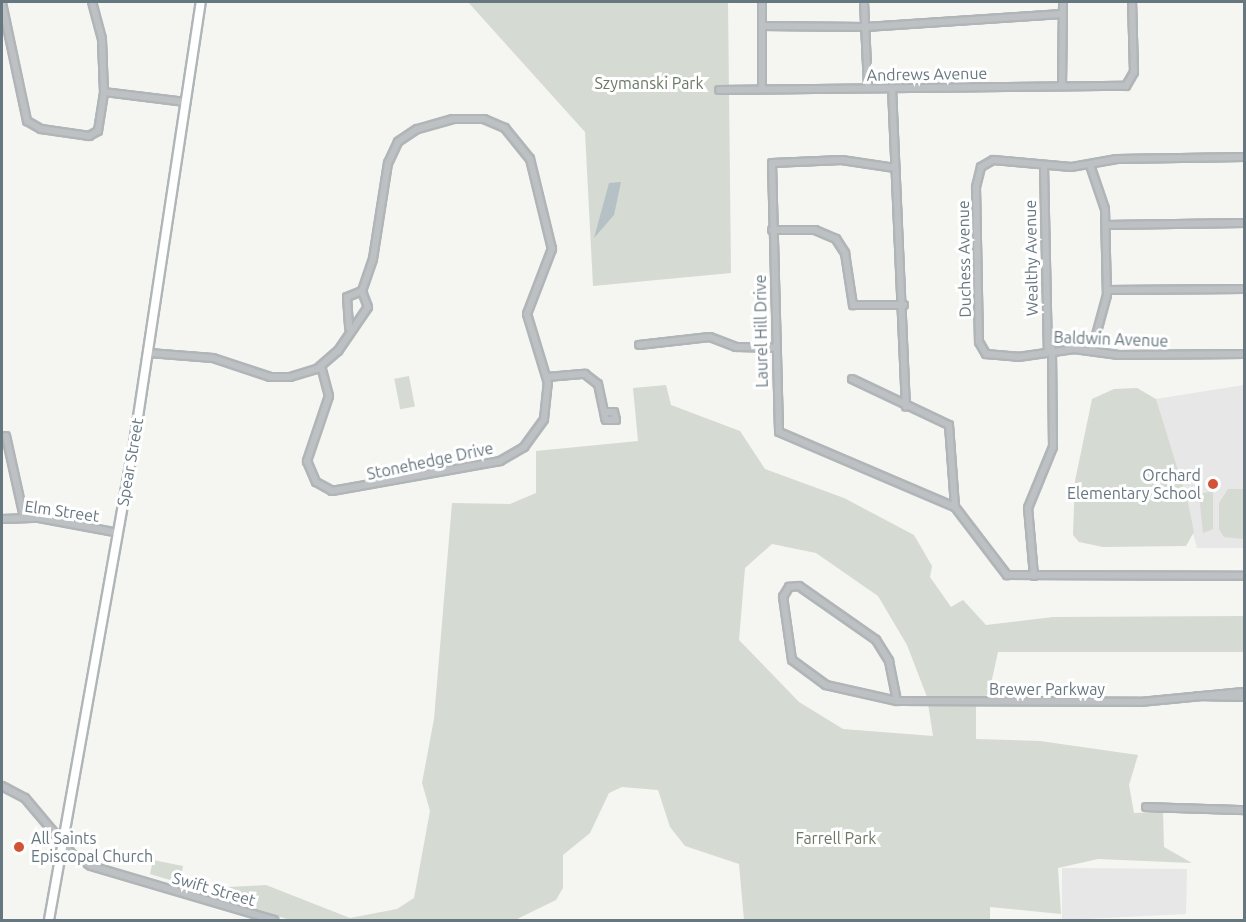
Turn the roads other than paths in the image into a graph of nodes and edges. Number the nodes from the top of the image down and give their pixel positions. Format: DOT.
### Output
graph roads {
  1 [pos="92,2"];
  2 [pos="201,2"];
  3 [pos="762,2"];
  4 [pos="864,2"];
  5 [pos="1063,2"];
  6 [pos="1132,2"];
  7 [pos="2,3"];
  8 [pos="1063,14"];
  9 [pos="762,26"];
  10 [pos="865,27"];
  11 [pos="1062,86"];
  12 [pos="868,88"];
  13 [pos="892,88"];
  14 [pos="719,90"];
  15 [pos="762,90"];
  16 [pos="104,92"];
  17 [pos="186,102"];
  18 [pos="1245,157"];
  19 [pos="1044,165"];
  20 [pos="1090,165"];
  21 [pos="895,168"];
  22 [pos="1245,223"];
  23 [pos="1106,225"];
  24 [pos="772,230"];
  25 [pos="1245,289"];
  26 [pos="1107,290"];
  27 [pos="362,291"];
  28 [pos="904,305"];
  29 [pos="349,328"];
  30 [pos="639,345"];
  31 [pos="775,348"];
  32 [pos="980,348"];
  33 [pos="1050,350"];
  34 [pos="1092,350"];
  35 [pos="148,353"];
  36 [pos="1245,354"];
  37 [pos="321,366"];
  38 [pos="547,377"];
  39 [pos="852,379"];
  40 [pos="906,407"];
  41 [pos="604,412"];
  42 [pos="6,436"];
  43 [pos="955,507"];
  44 [pos="24,517"];
  45 [pos="2,519"];
  46 [pos="119,533"];
  47 [pos="1034,576"];
  48 [pos="1245,576"];
  49 [pos="1245,692"];
  50 [pos="1197,696"];
  51 [pos="1245,697"];
  52 [pos="897,701"];
  53 [pos="2,786"];
  54 [pos="1146,807"];
  55 [pos="1245,810"];
  56 [pos="65,846"];
  57 [pos="49,921"];
  58 [pos="274,921"];
  1 -- 16 [label="street"];
  2 -- 17 [label="main road, Spear Street"];
  3 -- 9 [label="street"];
  4 -- 10 [label="street"];
  5 -- 8 [label="street"];
  6 -- 11 [label="street, Andrews Avenue"];
  7 -- 16 [label="street"];
  8 -- 10 [label="street"];
  8 -- 11 [label="street"];
  9 -- 10 [label="street"];
  9 -- 15 [label="street"];
  10 -- 12 [label="street"];
  11 -- 13 [label="street, Andrews Avenue"];
  12 -- 13 [label="street, Andrews Avenue"];
  12 -- 15 [label="street, Andrews Avenue"];
  13 -- 21 [label="street"];
  14 -- 15 [label="street, Andrews Avenue"];
  16 -- 17 [label="street"];
  17 -- 35 [label="main road, Spear Street"];
  18 -- 20 [label="street"];
  19 -- 20 [label="street"];
  19 -- 32 [label="street, Duchess Avenue"];
  19 -- 33 [label="street, Wealthy Avenue"];
  20 -- 23 [label="street"];
  21 -- 24 [label="street, Laurel Hill Drive"];
  21 -- 28 [label="street"];
  22 -- 23 [label="street"];
  23 -- 26 [label="street"];
  24 -- 28 [label="street"];
  24 -- 31 [label="street, Laurel Hill Drive"];
  25 -- 26 [label="street"];
  26 -- 34 [label="street"];
  27 -- 29 [label="street"];
  27 -- 29 [label="street"];
  27 -- 38 [label="street, Stonehedge Drive"];
  28 -- 40 [label="street"];
  29 -- 37 [label="street"];
  30 -- 31 [label="street"];
  31 -- 43 [label="street, Laurel Hill Drive"];
  32 -- 33 [label="street, Baldwin Avenue"];
  33 -- 34 [label="street, Baldwin Avenue"];
  33 -- 47 [label="street, Wealthy Avenue"];
  34 -- 36 [label="street, Baldwin Avenue"];
  35 -- 37 [label="street"];
  35 -- 46 [label="main road, Spear Street"];
  37 -- 38 [label="street, Stonehedge Drive"];
  38 -- 41 [label="street"];
  39 -- 40 [label="street"];
  40 -- 43 [label="street"];
  42 -- 44 [label="street"];
  43 -- 47 [label="street"];
  44 -- 45 [label="street, Elm Street"];
  44 -- 46 [label="street, Elm Street"];
  46 -- 56 [label="main road, Spear Street"];
  47 -- 48 [label="street"];
  49 -- 50 [label="street, Brewer Parkway"];
  50 -- 51 [label="street, Brewer Parkway"];
  50 -- 52 [label="street, Brewer Parkway"];
  52 -- 52 [label="street, Brewer Parkway"];
  53 -- 56 [label="street, Swift Street"];
  54 -- 55 [label="street"];
  56 -- 57 [label="main road, Spear Street"];
  56 -- 58 [label="street, Swift Street"];
}
